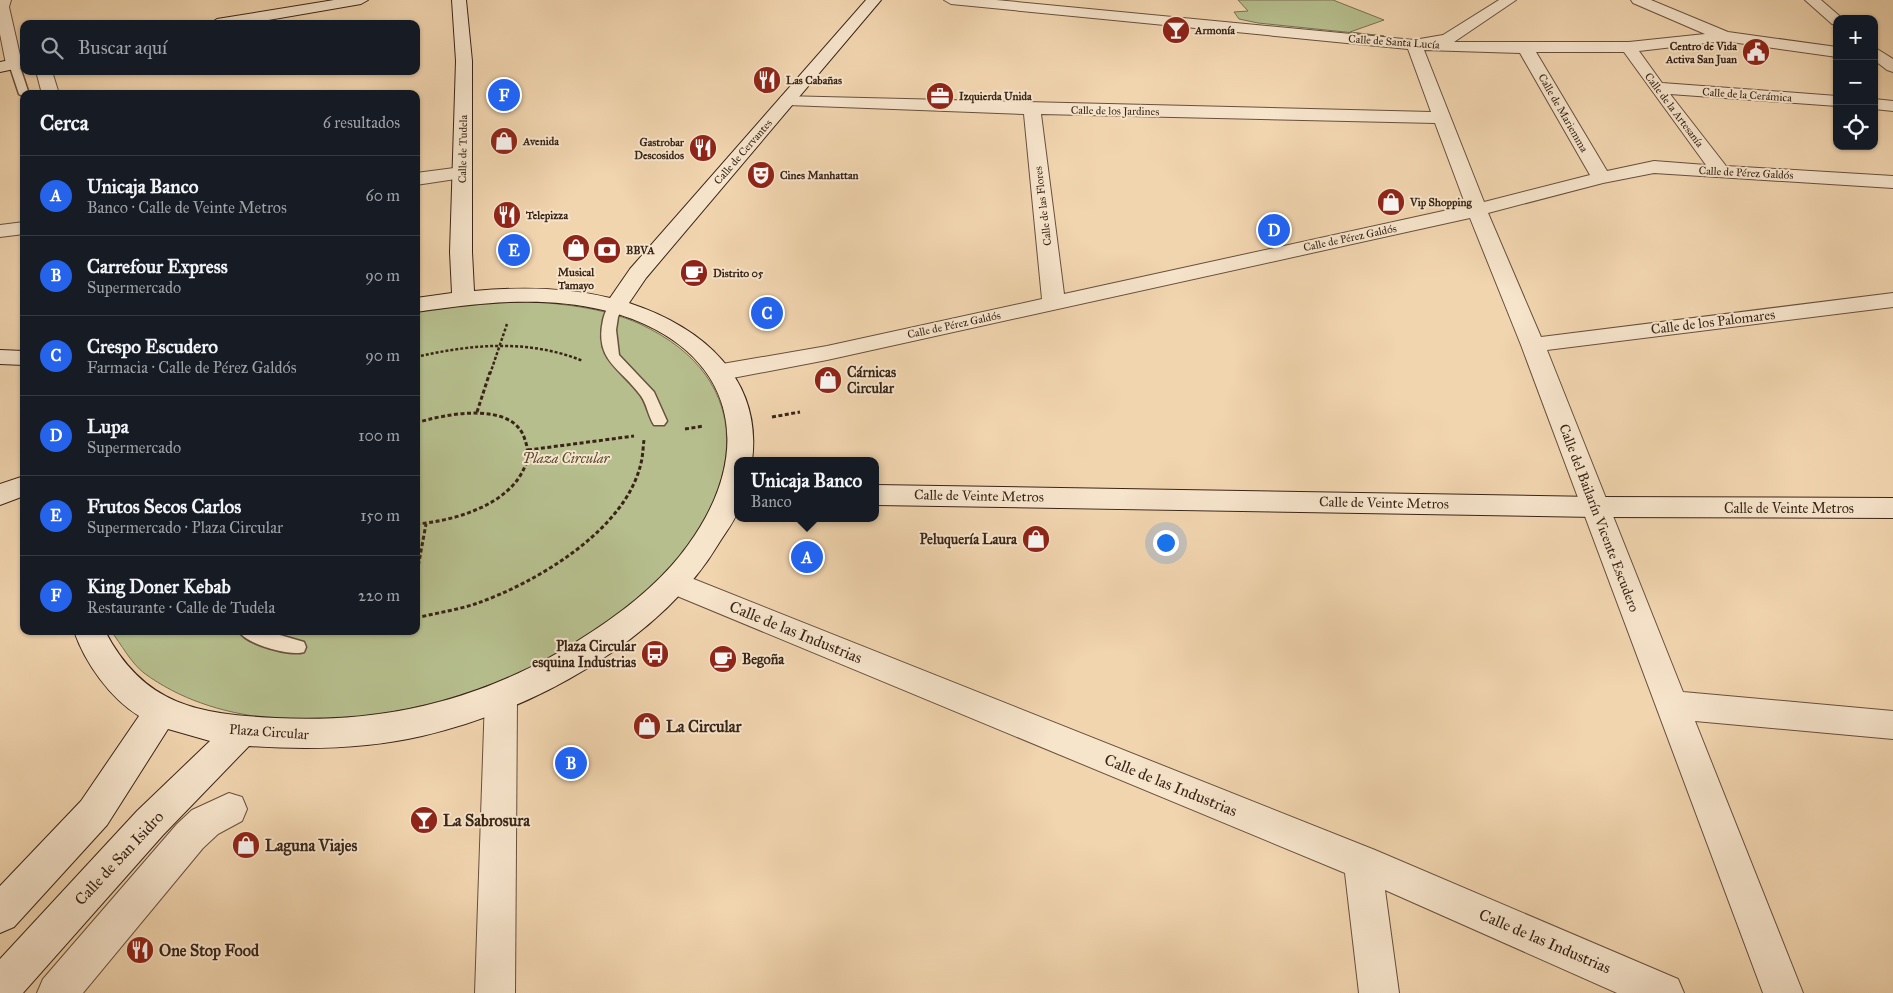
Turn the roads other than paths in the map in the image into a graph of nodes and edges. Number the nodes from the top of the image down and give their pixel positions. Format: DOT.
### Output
graph roads {
  1 [pos="4,0"];
  2 [pos="361,0"];
  3 [pos="459,0"];
  4 [pos="874,0"];
  5 [pos="951,0"];
  6 [pos="1510,0"];
  7 [pos="1638,0"];
  8 [pos="1812,0"];
  9 [pos="1833,18"];
  10 [pos="241,20"];
  11 [pos="1462,32"];
  12 [pos="1724,36"];
  13 [pos="1414,44"];
  14 [pos="1525,47"];
  15 [pos="1629,47"];
  16 [pos="1495,48"];
  17 [pos="1833,51"];
  18 [pos="13,64"];
  19 [pos="45,75"];
  20 [pos="1656,88"];
  21 [pos="23,90"];
  22 [pos="50,90"];
  23 [pos="788,100"];
  24 [pos="1833,101"];
  25 [pos="1878,104"];
  26 [pos="1893,106"];
  27 [pos="1032,109"];
  28 [pos="1443,118"];
  29 [pos="1721,172"];
  30 [pos="462,173"];
  31 [pos="420,178"];
  32 [pos="1601,178"];
  33 [pos="1893,182"];
  34 [pos="1477,210"];
  35 [pos="20,228"];
  36 [pos="0,231"];
  37 [pos="463,298"];
  38 [pos="1893,300"];
  39 [pos="1054,303"];
  40 [pos="420,304"];
  41 [pos="616,306"];
  42 [pos="1533,344"];
  43 [pos="0,358"];
  44 [pos="20,358"];
  45 [pos="722,372"];
  46 [pos="659,421"];
  47 [pos="740,457"];
  48 [pos="20,487"];
  49 [pos="734,489"];
  50 [pos="0,495"];
  51 [pos="879,495"];
  52 [pos="1595,507"];
  53 [pos="1893,508"];
  54 [pos="676,582"];
  55 [pos="91,635"];
  56 [pos="256,635"];
  57 [pos="297,647"];
  58 [pos="501,698"];
  59 [pos="1671,705"];
  60 [pos="161,711"];
  61 [pos="1893,725"];
  62 [pos="242,731"];
  63 [pos="229,809"];
  64 [pos="1362,862"];
  65 [pos="0,914"];
  66 [pos="0,989"];
  67 [pos="57,993"];
  68 [pos="495,993"];
  69 [pos="1380,993"];
  70 [pos="1664,993"];
  71 [pos="1783,993"];
  1 -- 18 [label="street"];
  2 -- 10 [label="street"];
  3 -- 30 [label="street, Calle de Tudela"];
  4 -- 23 [label="street, Calle de Cervantes"];
  5 -- 13 [label="street, Calle de Santa Lucía"];
  6 -- 11 [label="street"];
  7 -- 12 [label="street"];
  8 -- 9 [label="street"];
  11 -- 13 [label="street"];
  11 -- 16 [label="street"];
  12 -- 15 [label="street, Calle de Santa Lucía"];
  12 -- 17 [label="street, Calle de Santa Lucía"];
  13 -- 16 [label="street, Calle de Santa Lucía"];
  13 -- 28 [label="street, Calle del Bailarín Vicente Escudero"];
  14 -- 15 [label="street, Calle de Santa Lucía"];
  14 -- 16 [label="street, Calle de Santa Lucía"];
  14 -- 32 [label="street, Calle de Mariemma"];
  15 -- 20 [label="street, Calle de la Artesanía"];
  18 -- 21 [label="lane"];
  19 -- 22 [label="street"];
  20 -- 24 [label="street, Calle de la Cerámica"];
  20 -- 29 [label="street, Calle de la Artesanía"];
  23 -- 27 [label="street, Calle de los Jardines"];
  23 -- 41 [label="street, Calle de Cervantes"];
  25 -- 26 [label="street"];
  27 -- 28 [label="street, Calle de los Jardines"];
  27 -- 39 [label="street, Calle de las Flores"];
  28 -- 34 [label="street, Calle del Bailarín Vicente Escudero"];
  29 -- 32 [label="street, Calle de Pérez Galdós"];
  29 -- 33 [label="street, Calle de Pérez Galdós"];
  30 -- 31 [label="street"];
  30 -- 37 [label="street, Calle de Tudela"];
  32 -- 34 [label="street, Calle de Pérez Galdós"];
  34 -- 39 [label="street, Calle de Pérez Galdós"];
  34 -- 42 [label="street, Calle del Bailarín Vicente Escudero"];
  35 -- 36 [label="street"];
  37 -- 40 [label="street"];
  37 -- 41 [label="street"];
  38 -- 42 [label="street, Calle de los Palomares"];
  39 -- 45 [label="street, Calle de Pérez Galdós"];
  41 -- 45 [label="street"];
  41 -- 46 [label="lane"];
  42 -- 52 [label="street, Calle del Bailarín Vicente Escudero"];
  43 -- 44 [label="street"];
  45 -- 47 [label="street"];
  48 -- 50 [label="street"];
  49 -- 54 [label="street, Plaza Circular"];
  51 -- 52 [label="street, Calle de Veinte Metros"];
  52 -- 53 [label="street, Calle de Veinte Metros"];
  52 -- 59 [label="street, Calle del Bailarín Vicente Escudero"];
  54 -- 58 [label="street, Plaza Circular"];
  54 -- 64 [label="street, Calle de las Industrias"];
  55 -- 60 [label="street, Plaza Circular"];
  56 -- 57 [label="lane"];
  58 -- 62 [label="street, Plaza Circular"];
  58 -- 68 [label="street"];
  59 -- 61 [label="street"];
  59 -- 71 [label="street, Calle del Bailarín Vicente Escudero"];
  60 -- 62 [label="street, Plaza Circular"];
  60 -- 65 [label="street"];
  62 -- 66 [label="street, Calle de San Isidro"];
  63 -- 67 [label="street"];
  64 -- 69 [label="street"];
  64 -- 70 [label="street, Calle de las Industrias"];
}
